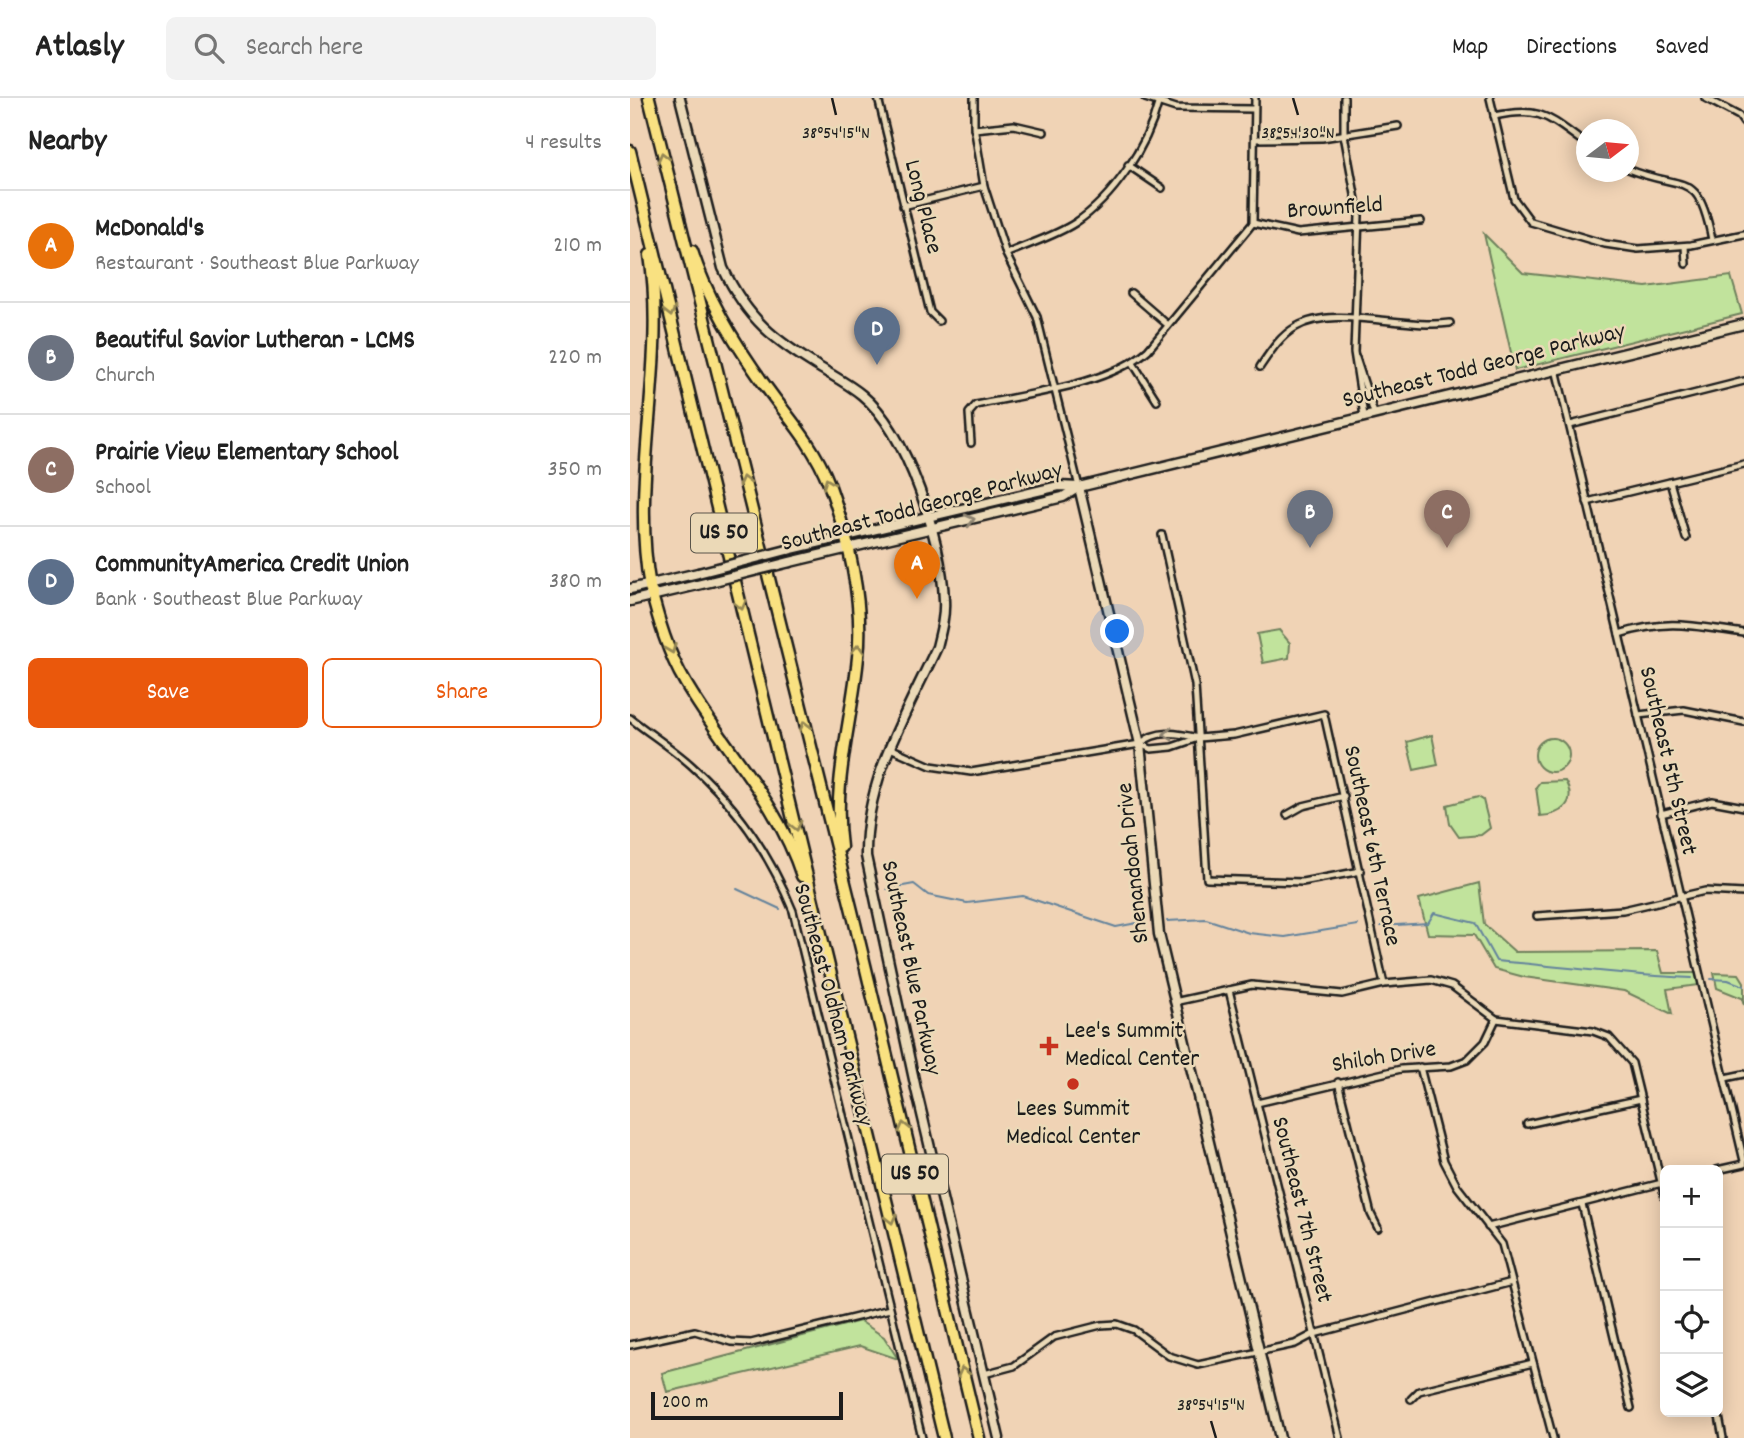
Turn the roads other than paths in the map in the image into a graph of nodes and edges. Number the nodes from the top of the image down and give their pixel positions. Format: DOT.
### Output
graph roads {
  1 [pos="649,98"];
  2 [pos="680,98"];
  3 [pos="878,98"];
  4 [pos="974,98"];
  5 [pos="1145,98"];
  6 [pos="1255,98"];
  7 [pos="1344,98"];
  8 [pos="1490,98"];
  9 [pos="1705,98"];
  10 [pos="1158,104"];
  11 [pos="1254,108"];
  12 [pos="1494,116"];
  13 [pos="1744,123"];
  14 [pos="1398,126"];
  15 [pos="974,129"];
  16 [pos="1044,132"];
  17 [pos="1345,135"];
  18 [pos="1576,137"];
  19 [pos="1255,139"];
  20 [pos="630,151"];
  21 [pos="1128,165"];
  22 [pos="630,168"];
  23 [pos="1639,172"];
  24 [pos="984,186"];
  25 [pos="1162,188"];
  26 [pos="903,206"];
  27 [pos="677,216"];
  28 [pos="1421,221"];
  29 [pos="1253,223"];
  30 [pos="1360,225"];
  31 [pos="1744,234"];
  32 [pos="1712,240"];
  33 [pos="1685,246"];
  34 [pos="1006,254"];
  35 [pos="1686,264"];
  36 [pos="1131,293"];
  37 [pos="1354,318"];
  38 [pos="939,321"];
  39 [pos="1450,323"];
  40 [pos="1744,324"];
  41 [pos="1168,325"];
  42 [pos="1133,363"];
  43 [pos="1260,367"];
  44 [pos="1556,369"];
  45 [pos="1744,381"];
  46 [pos="1054,388"];
  47 [pos="1157,401"];
  48 [pos="1369,414"];
  49 [pos="1570,425"];
  50 [pos="971,443"];
  51 [pos="1744,464"];
  52 [pos="1670,482"];
  53 [pos="1079,487"];
  54 [pos="1587,502"];
  55 [pos="927,517"];
  56 [pos="930,530"];
  57 [pos="1162,535"];
  58 [pos="845,536"];
  59 [pos="1686,538"];
  60 [pos="847,549"];
  61 [pos="649,584"];
  62 [pos="630,589"];
  63 [pos="652,596"];
  64 [pos="630,601"];
  65 [pos="1744,633"];
  66 [pos="1619,634"];
  67 [pos="1638,715"];
  68 [pos="630,718"];
  69 [pos="1744,722"];
  70 [pos="1198,738"];
  71 [pos="1140,744"];
  72 [pos="890,748"];
  73 [pos="1343,796"];
  74 [pos="1744,807"];
  75 [pos="1661,814"];
  76 [pos="1287,815"];
  77 [pos="1361,870"];
  78 [pos="1744,892"];
  79 [pos="1681,896"];
  80 [pos="852,911"];
  81 [pos="818,915"];
  82 [pos="1537,916"];
  83 [pos="1384,984"];
  84 [pos="1229,990"];
  85 [pos="1174,1002"];
  86 [pos="1496,1019"];
  87 [pos="1419,1068"];
  88 [pos="1744,1074"];
  89 [pos="1725,1078"];
  90 [pos="1338,1082"];
  91 [pos="1641,1099"];
  92 [pos="1257,1103"];
  93 [pos="1527,1124"];
  94 [pos="1744,1162"];
  95 [pos="1723,1168"];
  96 [pos="1660,1172"];
  97 [pos="1660,1184"];
  98 [pos="1582,1204"];
  99 [pos="1489,1227"];
  100 [pos="1378,1228"];
  101 [pos="1512,1282"];
  102 [pos="890,1309"];
  103 [pos="1312,1335"];
  104 [pos="630,1345"];
  105 [pos="1258,1353"];
  106 [pos="1533,1363"];
  107 [pos="983,1374"];
  108 [pos="1411,1399"];
  109 [pos="1631,1408"];
  110 [pos="1719,1417"];
  111 [pos="922,1438"];
  112 [pos="944,1438"];
  113 [pos="979,1438"];
  114 [pos="999,1438"];
  115 [pos="1280,1438"];
  116 [pos="1340,1438"];
  117 [pos="1553,1438"];
  118 [pos="1723,1438"];
  27 -- 1 [label="highway, US 50, one-way"];
  2 -- 55 [label="street, Southeast Blue Parkway"];
  3 -- 26 [label="street, Long Place"];
  4 -- 15 [label="street"];
  5 -- 10 [label="street"];
  6 -- 11 [label="street"];
  7 -- 17 [label="street"];
  8 -- 12 [label="street"];
  9 -- 13 [label="street"];
  10 -- 11 [label="street"];
  10 -- 21 [label="street"];
  11 -- 19 [label="street"];
  12 -- 18 [label="street"];
  12 -- 33 [label="street"];
  14 -- 17 [label="street"];
  15 -- 16 [label="street"];
  15 -- 24 [label="street"];
  17 -- 19 [label="street"];
  17 -- 30 [label="street"];
  19 -- 29 [label="street"];
  20 -- 81 [label="highway, US 50, one-way"];
  21 -- 25 [label="street"];
  21 -- 34 [label="street"];
  22 -- 61 [label="highway"];
  23 -- 32 [label="street"];
  24 -- 26 [label="street"];
  24 -- 34 [label="street"];
  26 -- 38 [label="street, Long Place"];
  58 -- 27 [label="highway, one-way"];
  80 -- 27 [label="highway, US 50, one-way"];
  28 -- 30 [label="street, Brownfield"];
  29 -- 30 [label="street, Brownfield"];
  29 -- 41 [label="street"];
  30 -- 37 [label="street"];
  31 -- 32 [label="street"];
  32 -- 33 [label="street"];
  33 -- 35 [label="street"];
  34 -- 46 [label="street"];
  36 -- 41 [label="street"];
  37 -- 39 [label="street"];
  37 -- 43 [label="street"];
  37 -- 48 [label="street"];
  40 -- 44 [label="street, Southeast Todd George Parkway"];
  41 -- 42 [label="street"];
  42 -- 46 [label="street"];
  42 -- 47 [label="street"];
  44 -- 48 [label="street, Southeast Todd George Parkway"];
  44 -- 49 [label="street, Southeast 5th Street"];
  45 -- 49 [label="street"];
  46 -- 50 [label="street"];
  46 -- 53 [label="street"];
  48 -- 53 [label="street, Southeast Todd George Parkway"];
  49 -- 54 [label="street, Southeast 5th Street"];
  51 -- 52 [label="street"];
  52 -- 54 [label="street"];
  52 -- 59 [label="street"];
  53 -- 55 [label="street, Southeast Todd George Parkway"];
  56 -- 53 [label="street, Southeast Todd George Parkway, one-way"];
  53 -- 71 [label="street, Shenandoah Drive"];
  54 -- 66 [label="street, Southeast 5th Street"];
  55 -- 56 [label="street, Southeast Blue Parkway"];
  55 -- 58 [label="street, Southeast Todd George Parkway"];
  56 -- 60 [label="street, Southeast Todd George Parkway"];
  56 -- 72 [label="street, Southeast Blue Parkway"];
  57 -- 70 [label="street"];
  58 -- 60 [label="highway"];
  58 -- 61 [label="street, Southeast Todd George Parkway, bridge"];
  60 -- 63 [label="street, Southeast Todd George Parkway, bridge"];
  80 -- 60 [label="highway, one-way"];
  61 -- 62 [label="street, Southeast Todd George Parkway"];
  61 -- 63 [label="highway"];
  63 -- 64 [label="street, Southeast Todd George Parkway"];
  63 -- 81 [label="highway, one-way"];
  65 -- 66 [label="street"];
  66 -- 67 [label="street, Southeast 5th Street"];
  67 -- 69 [label="street"];
  67 -- 75 [label="street, Southeast 5th Street"];
  68 -- 102 [label="street, Southeast Oldham Parkway"];
  70 -- 71 [label="street"];
  70 -- 71 [label="street, one-way"];
  70 -- 73 [label="street, Southeast 6th Terrace"];
  70 -- 77 [label="street"];
  71 -- 72 [label="street"];
  71 -- 85 [label="street, Shenandoah Drive"];
  72 -- 107 [label="street, Southeast Blue Parkway"];
  73 -- 76 [label="street"];
  73 -- 77 [label="street, Southeast 6th Terrace"];
  74 -- 75 [label="street"];
  75 -- 79 [label="street, Southeast 5th Street"];
  77 -- 83 [label="street, Southeast 6th Terrace"];
  78 -- 79 [label="street"];
  79 -- 82 [label="street"];
  79 -- 89 [label="street, Southeast 5th Street"];
  113 -- 80 [label="highway, US 50, one-way"];
  81 -- 112 [label="highway, US 50, one-way"];
  83 -- 84 [label="street"];
  83 -- 86 [label="street"];
  84 -- 85 [label="street"];
  84 -- 92 [label="street, Southeast 7th Street"];
  85 -- 105 [label="street, Shenandoah Drive"];
  86 -- 87 [label="street, Shiloh Drive"];
  86 -- 91 [label="street"];
  87 -- 90 [label="street, Shiloh Drive"];
  87 -- 99 [label="street"];
  88 -- 89 [label="street"];
  89 -- 94 [label="street, Southeast 5th Street"];
  90 -- 92 [label="street, Shiloh Drive"];
  90 -- 100 [label="street"];
  91 -- 93 [label="street"];
  91 -- 96 [label="street"];
  92 -- 103 [label="street, Southeast 7th Street"];
  94 -- 95 [label="street"];
  97 -- 98 [label="street"];
  98 -- 99 [label="street"];
  98 -- 109 [label="street"];
  99 -- 101 [label="street"];
  101 -- 103 [label="street"];
  101 -- 106 [label="street"];
  102 -- 104 [label="street"];
  102 -- 111 [label="street, Southeast Oldham Parkway"];
  103 -- 105 [label="street"];
  103 -- 116 [label="street, Southeast 7th Street"];
  105 -- 107 [label="street"];
  105 -- 115 [label="street, Shenandoah Drive"];
  106 -- 108 [label="street"];
  106 -- 117 [label="street"];
  107 -- 114 [label="street, Southeast Blue Parkway"];
  110 -- 118 [label="street"];
}
